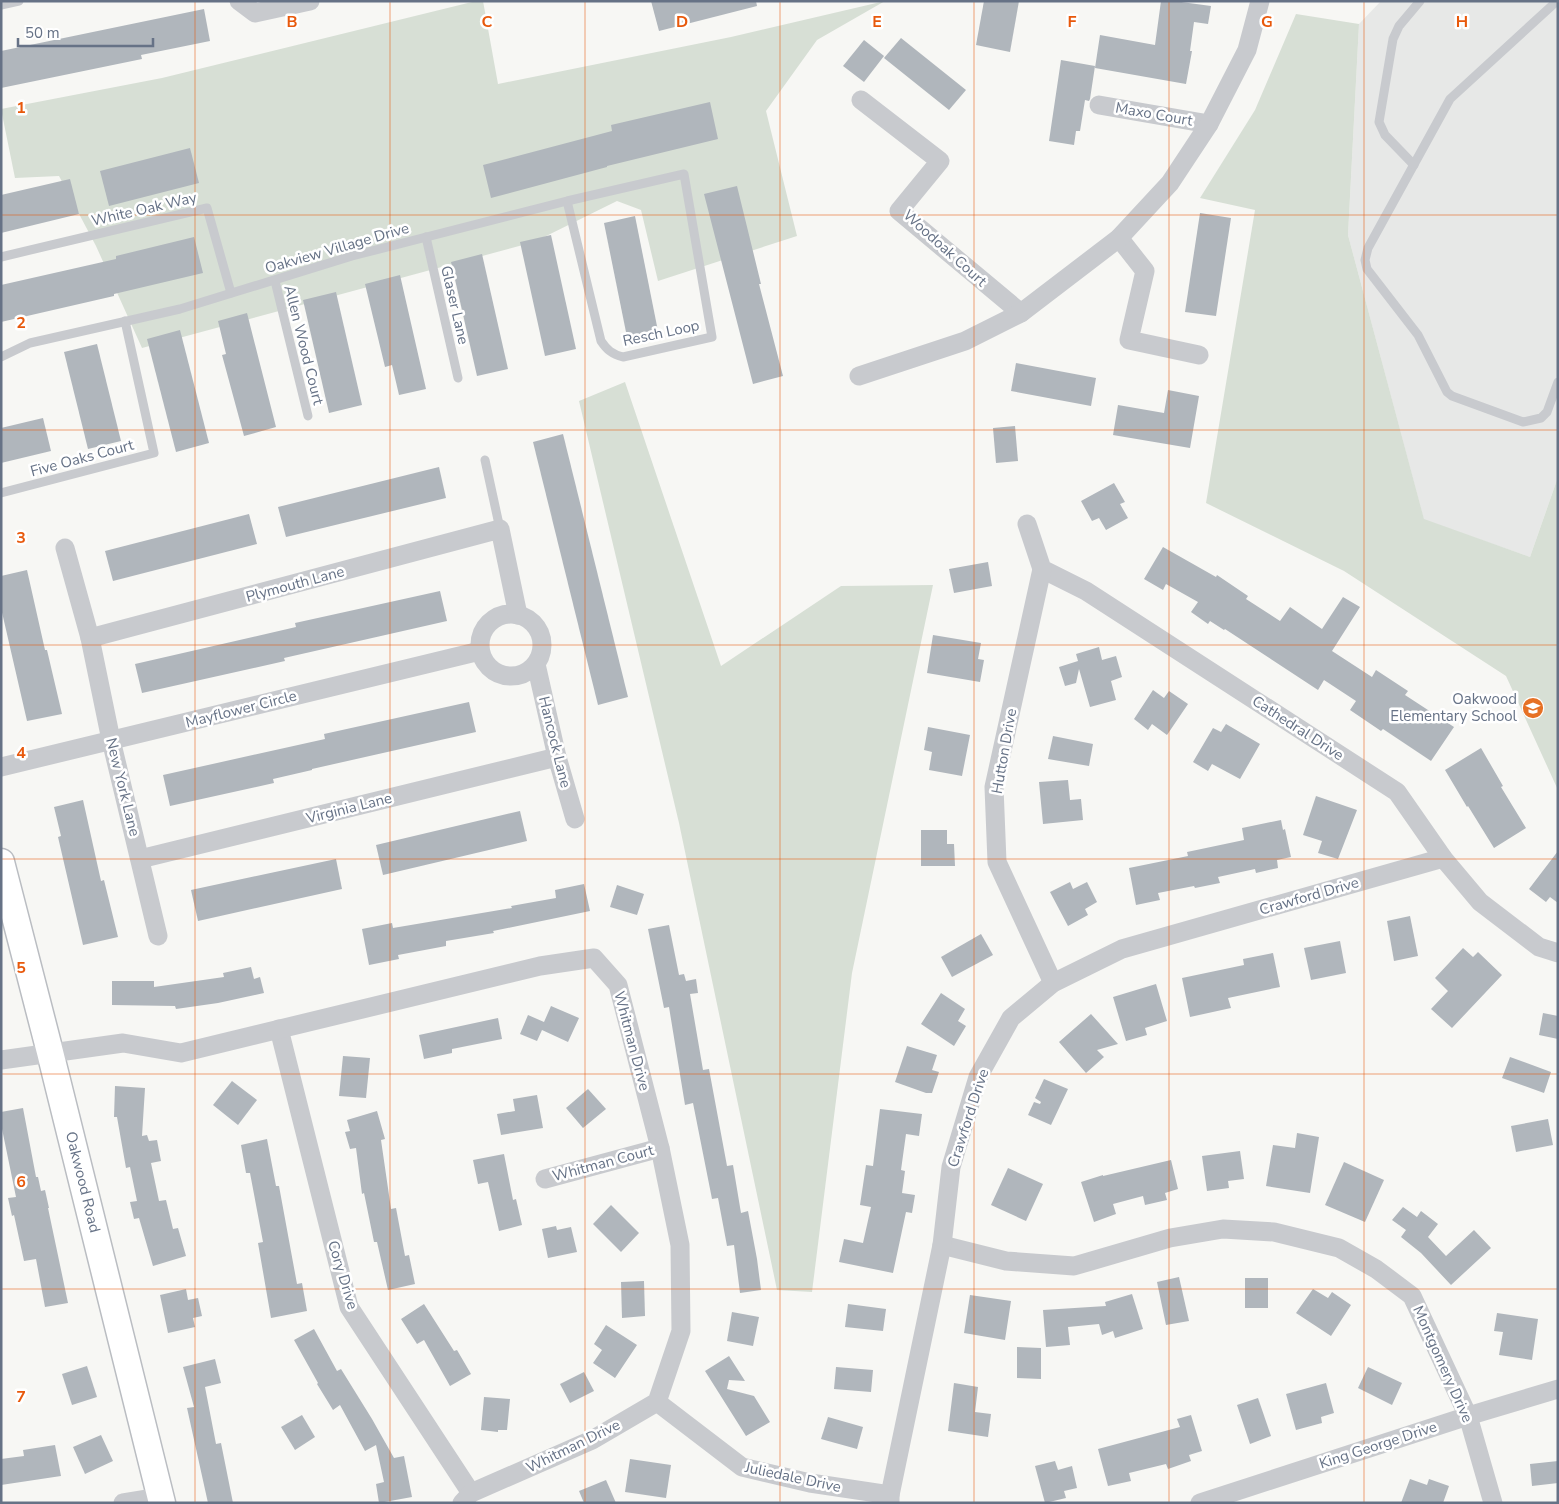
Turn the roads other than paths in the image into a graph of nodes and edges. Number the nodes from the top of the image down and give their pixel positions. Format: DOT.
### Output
graph roads {
  1 [pos="19,1"];
  2 [pos="239,1"];
  3 [pos="310,1"];
  4 [pos="1260,1"];
  5 [pos="1420,1"];
  6 [pos="1542,1"];
  7 [pos="1557,1"];
  8 [pos="1,5"];
  9 [pos="1549,8"];
  10 [pos="861,100"];
  11 [pos="1099,104"];
  12 [pos="1209,124"];
  13 [pos="1414,165"];
  14 [pos="684,174"];
  15 [pos="567,201"];
  16 [pos="426,238"];
  17 [pos="1119,238"];
  18 [pos="1,257"];
  19 [pos="275,281"];
  20 [pos="231,293"];
  21 [pos="1021,313"];
  22 [pos="125,321"];
  23 [pos="1199,355"];
  24 [pos="1,357"];
  25 [pos="859,376"];
  26 [pos="458,378"];
  27 [pos="1558,382"];
  28 [pos="308,416"];
  29 [pos="485,460"];
  30 [pos="1,493"];
  31 [pos="1027,524"];
  32 [pos="500,529"];
  33 [pos="65,548"];
  34 [pos="1042,569"];
  35 [pos="518,615"];
  36 [pos="90,638"];
  37 [pos="480,651"];
  38 [pos="536,664"];
  39 [pos="111,740"];
  40 [pos="557,757"];
  41 [pos="1,767"];
  42 [pos="575,819"];
  43 [pos="1442,858"];
  44 [pos="140,859"];
  45 [pos="1,862"];
  46 [pos="158,936"];
  47 [pos="1558,953"];
  48 [pos="1053,983"];
  49 [pos="279,1029"];
  50 [pos="50,1052"];
  51 [pos="1,1060"];
  52 [pos="660,1148"];
  53 [pos="545,1179"];
  54 [pos="942,1246"];
  55 [pos="1558,1389"];
  56 [pos="656,1402"];
  57 [pos="1468,1416"];
  58 [pos="467,1498"];
  59 [pos="890,1499"];
  60 [pos="161,1500"];
  61 [pos="123,1503"];
  62 [pos="1200,1503"];
  63 [pos="1493,1503"];
  1 -- 8 [label="lane"];
  2 -- 3 [label="street"];
  4 -- 12 [label="street"];
  5 -- 13 [label="lane"];
  6 -- 9 [label="lane"];
  7 -- 9 [label="lane"];
  9 -- 13 [label="lane"];
  10 -- 21 [label="street, Woodoak Court"];
  11 -- 12 [label="street, Maxo Court"];
  12 -- 17 [label="street"];
  13 -- 27 [label="lane"];
  14 -- 15 [label="lane, Oakview Village Drive"];
  14 -- 15 [label="lane, Resch Loop"];
  15 -- 16 [label="lane, Oakview Village Drive"];
  16 -- 19 [label="lane, Oakview Village Drive"];
  16 -- 26 [label="lane, Glaser Lane"];
  17 -- 21 [label="street"];
  17 -- 23 [label="street"];
  18 -- 20 [label="lane, White Oak Way"];
  19 -- 20 [label="lane, Oakview Village Drive"];
  19 -- 28 [label="lane, Allen Wood Court"];
  20 -- 22 [label="lane, Oakview Village Drive"];
  21 -- 25 [label="street"];
  22 -- 24 [label="lane, Oakview Village Drive"];
  22 -- 30 [label="lane, Five Oaks Court"];
  29 -- 32 [label="lane"];
  31 -- 34 [label="street"];
  32 -- 35 [label="street"];
  32 -- 36 [label="street, Plymouth Lane"];
  33 -- 36 [label="street, New York Lane"];
  34 -- 43 [label="street, Cathedral Drive"];
  34 -- 48 [label="street, Hutton Drive"];
  35 -- 37 [label="street"];
  35 -- 38 [label="street, Hancock Lane"];
  36 -- 39 [label="street, New York Lane"];
  37 -- 38 [label="street"];
  37 -- 39 [label="street, Mayflower Circle"];
  38 -- 40 [label="street, Hancock Lane"];
  39 -- 41 [label="street, Mayflower Circle"];
  39 -- 44 [label="street, New York Lane"];
  40 -- 42 [label="street, Hancock Lane"];
  40 -- 44 [label="street, Virginia Lane"];
  43 -- 47 [label="street, Cathedral Drive"];
  43 -- 48 [label="street, Crawford Drive"];
  44 -- 46 [label="street, New York Lane"];
  45 -- 50 [label="street, Oakwood Road"];
  48 -- 54 [label="street, Crawford Drive"];
  49 -- 50 [label="street, Whitman Drive"];
  49 -- 52 [label="street, Whitman Drive"];
  49 -- 58 [label="street, Cory Drive"];
  50 -- 51 [label="street, Whitman Drive"];
  50 -- 60 [label="street, Oakwood Road"];
  52 -- 53 [label="street, Whitman Court"];
  52 -- 56 [label="street, Whitman Drive"];
  54 -- 57 [label="street, Montgomery Drive"];
  54 -- 59 [label="street, Crawford Drive"];
  55 -- 57 [label="street, King George Drive"];
  56 -- 58 [label="street, Whitman Drive"];
  56 -- 59 [label="street, Juliedale Drive"];
  57 -- 62 [label="street, King George Drive"];
  57 -- 63 [label="street, Montgomery Drive"];
  60 -- 61 [label="street"];
}
